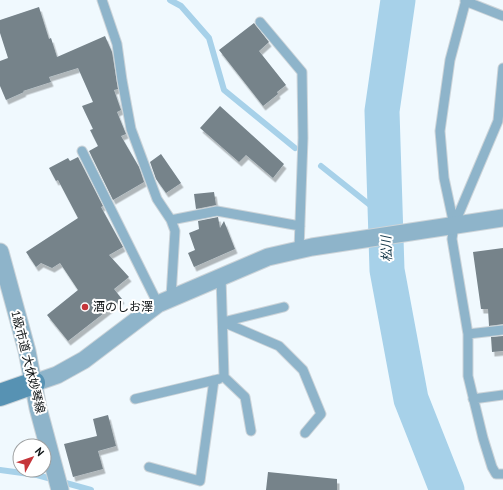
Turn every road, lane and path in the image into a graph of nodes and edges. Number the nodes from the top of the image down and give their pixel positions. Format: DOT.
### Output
graph roads {
  1 [pos="102,0"];
  2 [pos="466,1"];
  3 [pos="503,16"];
  4 [pos="260,22"];
  5 [pos="503,68"];
  6 [pos="499,130"];
  7 [pos="82,151"];
  8 [pos="503,218"];
  9 [pos="171,220"];
  10 [pos="300,226"];
  11 [pos="447,226"];
  12 [pos="299,250"];
  13 [pos="0,252"];
  14 [pos="221,277"];
  15 [pos="165,301"];
  16 [pos="284,307"];
  17 [pos="223,322"];
  18 [pos="503,330"];
  19 [pos="468,334"];
  20 [pos="224,377"];
  21 [pos="214,380"];
  22 [pos="34,383"];
  23 [pos="503,394"];
  24 [pos="0,395"];
  25 [pos="135,399"];
  26 [pos="473,399"];
  27 [pos="251,431"];
  28 [pos="306,433"];
  29 [pos="149,467"];
  30 [pos="503,474"];
  31 [pos="60,490"];
  1 -- 9 [label="lane"];
  2 -- 3 [label="lane"];
  2 -- 11 [label="lane"];
  4 -- 10 [label="lane"];
  5 -- 6 [label="lane"];
  6 -- 11 [label="lane"];
  7 -- 15 [label="lane"];
  8 -- 11 [label="street"];
  9 -- 10 [label="lane"];
  9 -- 15 [label="lane"];
  10 -- 12 [label="lane"];
  11 -- 12 [label="street"];
  11 -- 19 [label="lane"];
  12 -- 14 [label="street"];
  13 -- 22 [label="street, 1級市道 大休妙琴線"];
  14 -- 15 [label="street"];
  14 -- 17 [label="lane"];
  15 -- 22 [label="street"];
  16 -- 17 [label="lane"];
  17 -- 20 [label="lane"];
  17 -- 28 [label="lane"];
  18 -- 19 [label="lane"];
  19 -- 26 [label="lane"];
  20 -- 21 [label="lane"];
  20 -- 27 [label="lane"];
  21 -- 25 [label="lane"];
  21 -- 29 [label="lane"];
  22 -- 24 [label="street"];
  22 -- 31 [label="street, 1級市道 大休妙琴線"];
  23 -- 26 [label="lane"];
  26 -- 30 [label="lane"];
}
